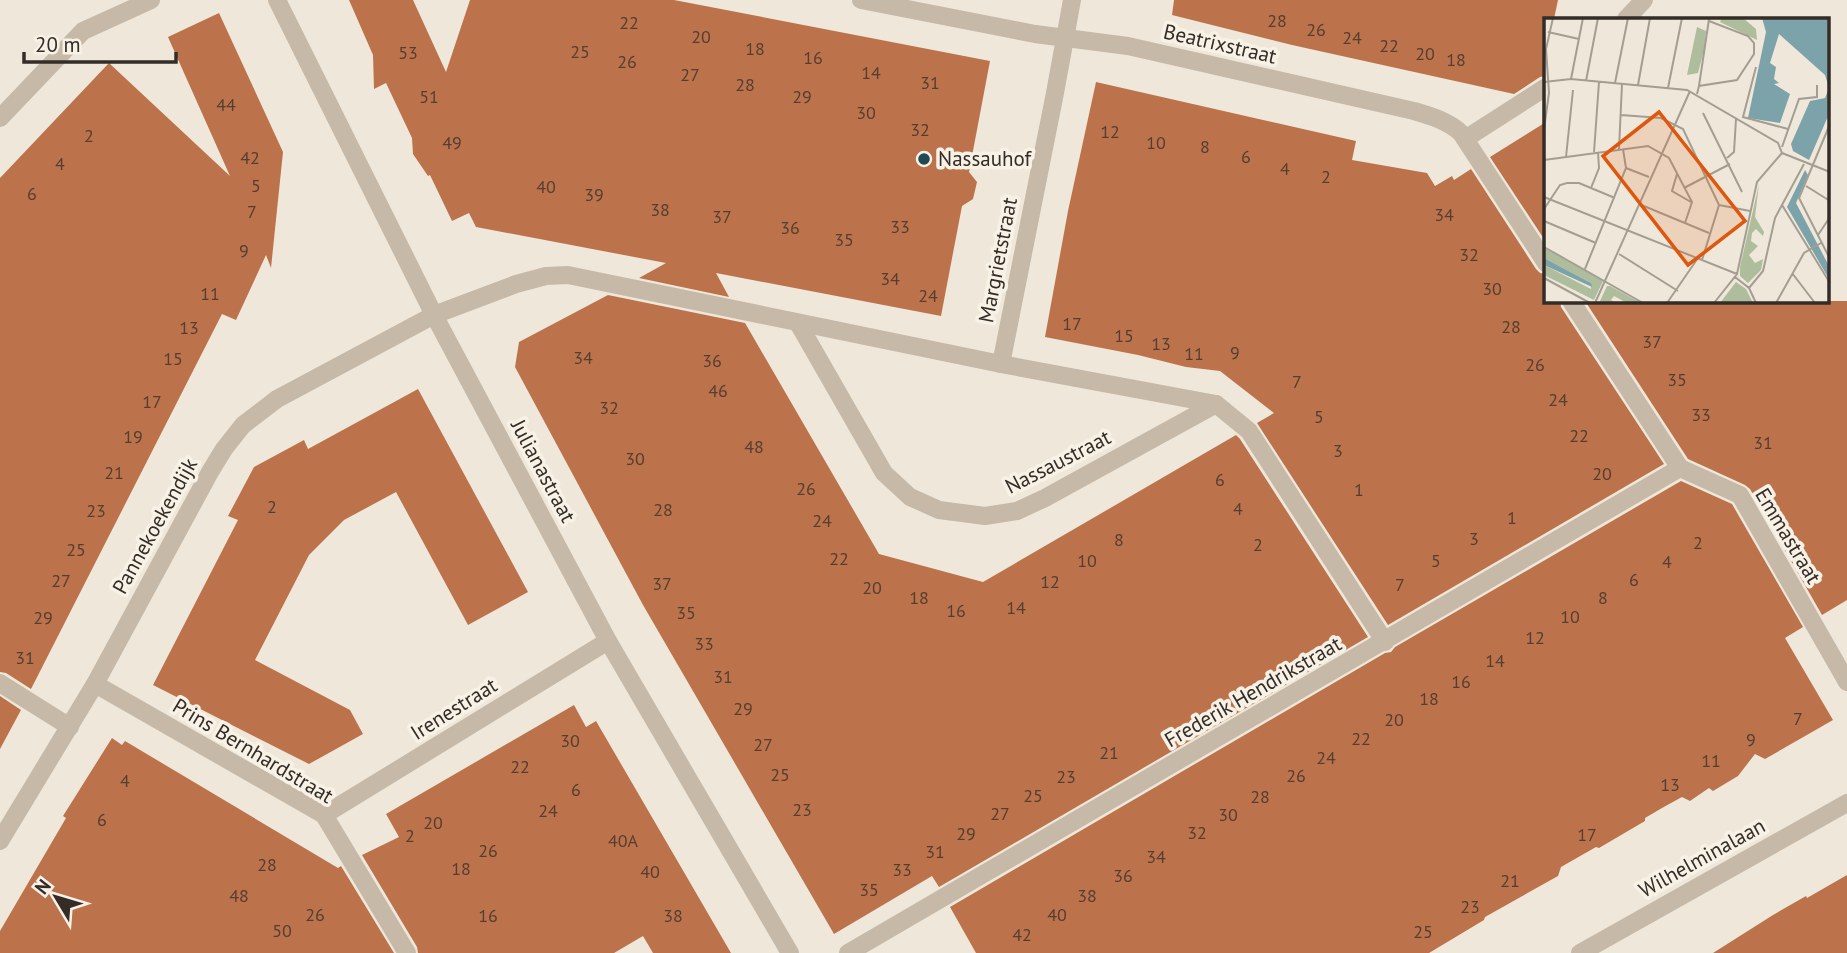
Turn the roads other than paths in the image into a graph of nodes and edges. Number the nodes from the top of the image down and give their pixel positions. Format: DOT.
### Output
graph roads {
  1 [pos="151,0"];
  2 [pos="277,0"];
  3 [pos="860,0"];
  4 [pos="1072,0"];
  5 [pos="1644,0"];
  6 [pos="1627,18"];
  7 [pos="1065,37"];
  8 [pos="1544,88"];
  9 [pos="0,118"];
  10 [pos="1465,139"];
  11 [pos="1544,260"];
  12 [pos="1572,303"];
  13 [pos="434,316"];
  14 [pos="798,323"];
  15 [pos="1001,364"];
  16 [pos="1216,404"];
  17 [pos="1680,468"];
  18 [pos="608,640"];
  19 [pos="1385,642"];
  20 [pos="1847,682"];
  21 [pos="0,683"];
  22 [pos="95,684"];
  23 [pos="70,727"];
  24 [pos="1847,803"];
  25 [pos="324,816"];
  26 [pos="0,841"];
  27 [pos="407,953"];
  28 [pos="790,953"];
  29 [pos="848,953"];
  30 [pos="1580,953"];
  1 -- 9 [label="street"];
  2 -- 13 [label="street, Julianastraat"];
  3 -- 7 [label="street, Beatrixstraat"];
  4 -- 7 [label="street, Margrietstraat"];
  5 -- 6 [label="street"];
  7 -- 10 [label="street, Beatrixstraat"];
  7 -- 15 [label="street, Margrietstraat"];
  8 -- 10 [label="street"];
  10 -- 11 [label="street"];
  12 -- 17 [label="street"];
  13 -- 14 [label="street"];
  13 -- 18 [label="street, Julianastraat"];
  13 -- 22 [label="street, Pannekoekendijk"];
  14 -- 15 [label="street"];
  14 -- 16 [label="street, Nassaustraat"];
  15 -- 16 [label="street"];
  16 -- 19 [label="street"];
  17 -- 19 [label="street, Frederik Hendrikstraat"];
  17 -- 20 [label="street, Emmastraat"];
  18 -- 25 [label="street, Irenestraat"];
  18 -- 28 [label="street, Julianastraat"];
  19 -- 29 [label="street, Frederik Hendrikstraat"];
  21 -- 23 [label="street"];
  22 -- 23 [label="street, Pannekoekendijk"];
  22 -- 25 [label="street, Prins Bernhardstraat"];
  23 -- 26 [label="street, Pannekoekendijk"];
  24 -- 30 [label="street, Wilhelminalaan"];
  25 -- 27 [label="street, Prins Bernhardstraat"];
}
